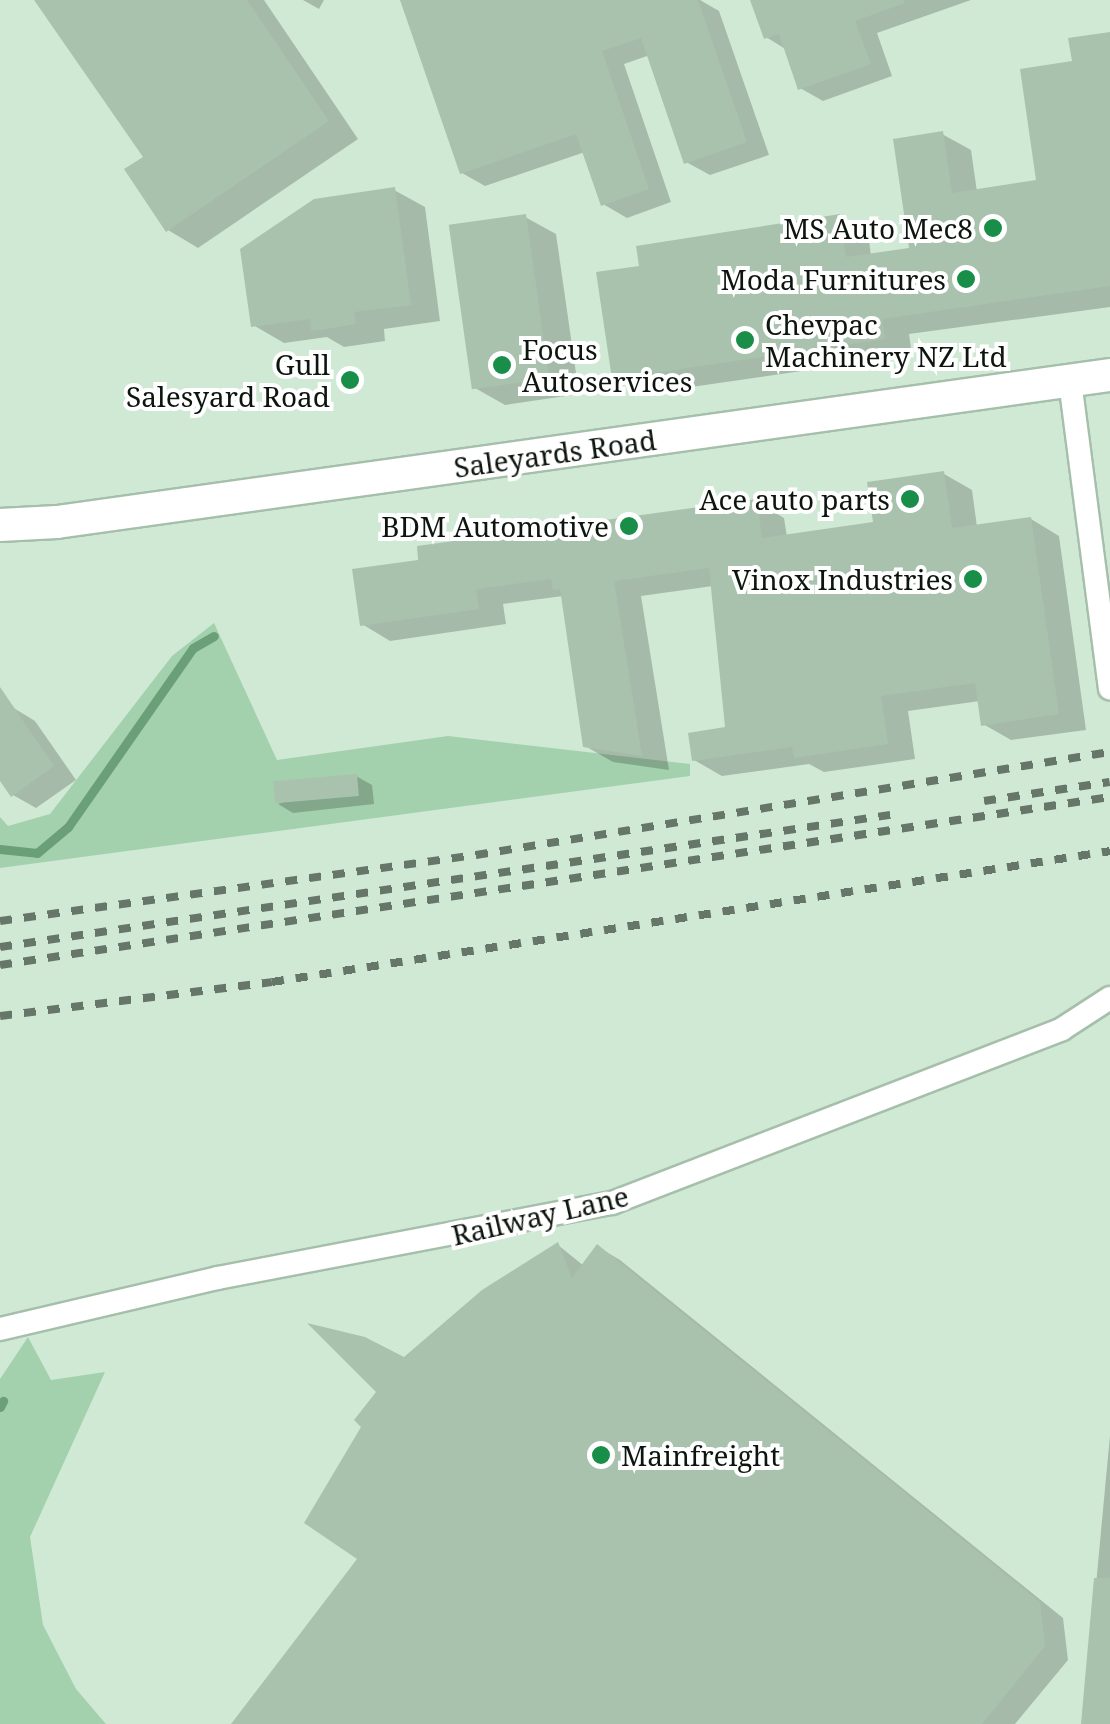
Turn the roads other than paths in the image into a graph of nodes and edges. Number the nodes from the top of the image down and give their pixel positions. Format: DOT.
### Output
graph roads {
  1 [pos="1110,375"];
  2 [pos="1070,380"];
  3 [pos="0,525"];
  4 [pos="1110,688"];
  5 [pos="1110,998"];
  6 [pos="0,1329"];
  1 -- 2 [label="main road, Saleyards Road"];
  2 -- 3 [label="main road, Saleyards Road"];
  2 -- 4 [label="street"];
  5 -- 6 [label="street, Railway Lane"];
}
